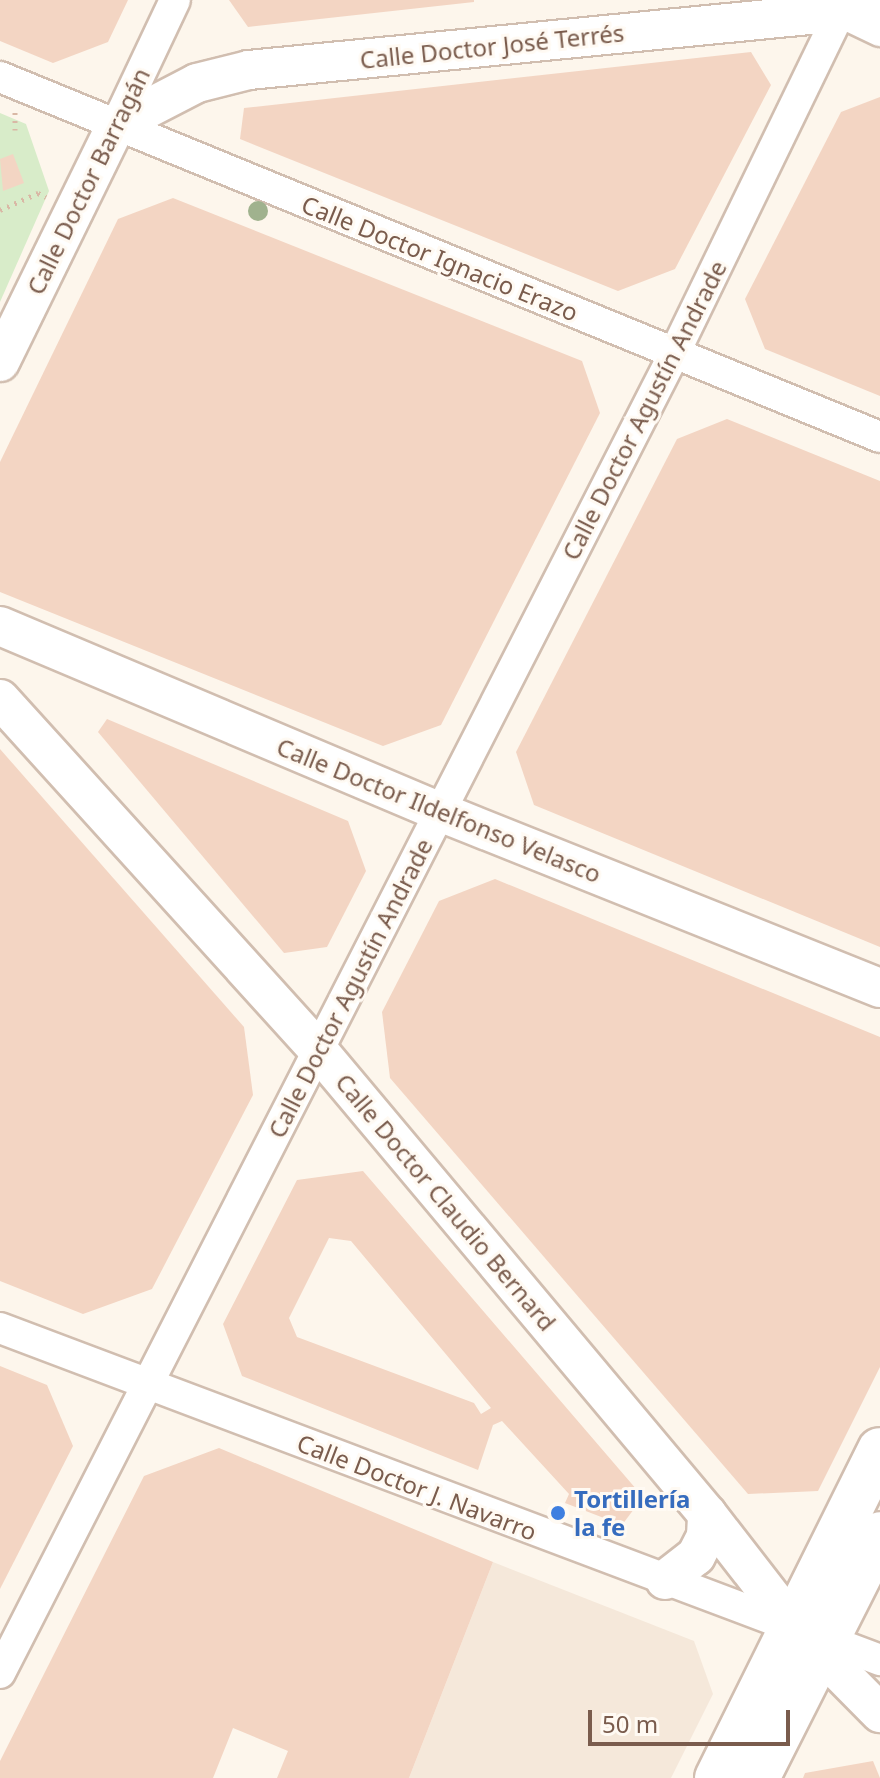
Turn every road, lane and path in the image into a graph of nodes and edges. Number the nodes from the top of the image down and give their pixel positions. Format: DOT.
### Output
graph roads {
  1 [pos="175,0"];
  2 [pos="832,4"];
  3 [pos="880,8"];
  4 [pos="880,31"];
  5 [pos="0,77"];
  6 [pos="116,125"];
  7 [pos="38,193"];
  8 [pos="0,210"];
  9 [pos="674,354"];
  10 [pos="0,362"];
  11 [pos="880,437"];
  12 [pos="0,626"];
  13 [pos="0,699"];
  14 [pos="440,812"];
  15 [pos="880,988"];
  16 [pos="318,1050"];
  17 [pos="0,1328"];
  18 [pos="147,1385"];
  19 [pos="880,1450"];
  20 [pos="707,1514"];
  21 [pos="880,1534"];
  22 [pos="665,1580"];
  23 [pos="813,1639"];
  24 [pos="880,1660"];
  25 [pos="0,1673"];
  26 [pos="880,1713"];
  27 [pos="717,1778"];
  28 [pos="757,1778"];
  1 -- 6 [label="street, Calle Doctor Barragán"];
  2 -- 3 [label="street, Calle Doctor José Terrés"];
  2 -- 4 [label="street"];
  2 -- 6 [label="street, Calle Doctor José Terrés"];
  2 -- 9 [label="street, Calle Doctor Agustín Andrade"];
  5 -- 6 [label="street, Calle Doctor Ignacio Erazo"];
  6 -- 9 [label="street, Calle Doctor Ignacio Erazo"];
  6 -- 10 [label="street, Calle Doctor Barragán"];
  7 -- 8 [label="path"];
  9 -- 11 [label="street, Calle Doctor Ignacio Erazo"];
  9 -- 14 [label="street, Calle Doctor Agustín Andrade"];
  12 -- 14 [label="street, Calle Doctor Ildelfonso Velasco"];
  13 -- 16 [label="street, Calle Doctor Claudio Bernard"];
  14 -- 15 [label="street, Calle Doctor Ildelfonso Velasco"];
  14 -- 16 [label="street, Calle Doctor Agustín Andrade"];
  16 -- 18 [label="street, Calle Doctor Agustín Andrade"];
  16 -- 20 [label="street, Calle Doctor Claudio Bernard"];
  17 -- 18 [label="street, Calle Doctor J. Navarro"];
  18 -- 22 [label="street, Calle Doctor J. Navarro"];
  18 -- 25 [label="street, Calle Doctor Agustín Andrade"];
  19 -- 23 [label="main road"];
  20 -- 22 [label="street"];
  20 -- 23 [label="street, Calle Doctor Claudio Bernard"];
  21 -- 23 [label="main road"];
  22 -- 23 [label="street, Calle Doctor J. Navarro"];
  23 -- 24 [label="street, Calle Doctor J. Navarro"];
  23 -- 26 [label="street, Calle Doctor Claudio Bernard"];
  23 -- 27 [label="main road"];
  23 -- 28 [label="main road"];
}
